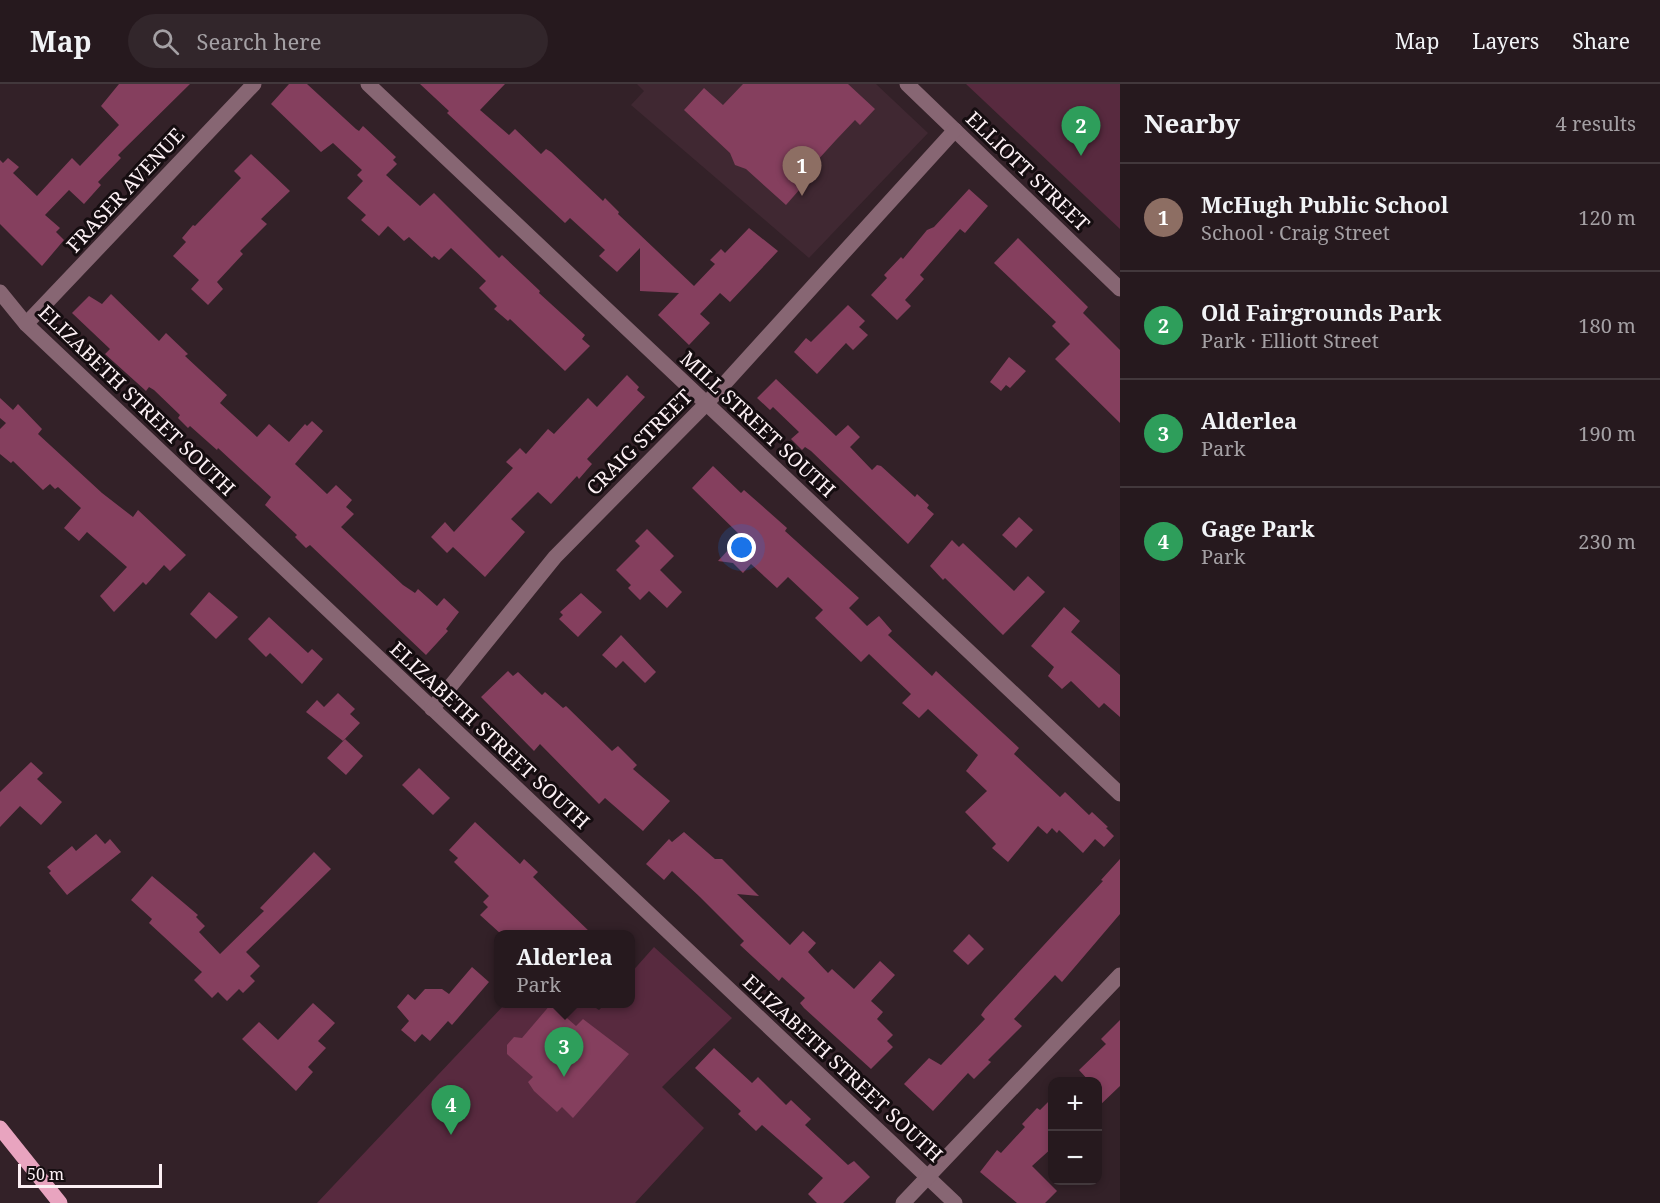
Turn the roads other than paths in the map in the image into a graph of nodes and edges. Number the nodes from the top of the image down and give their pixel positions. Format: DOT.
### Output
graph roads {
  1 [pos="254,84"];
  2 [pos="368,84"];
  3 [pos="907,84"];
  4 [pos="955,130"];
  5 [pos="1120,289"];
  6 [pos="0,292"];
  7 [pos="26,324"];
  8 [pos="706,404"];
  9 [pos="432,709"];
  10 [pos="1120,794"];
  11 [pos="1120,975"];
  12 [pos="0,1128"];
  13 [pos="928,1176"];
  14 [pos="60,1203"];
  15 [pos="903,1203"];
  16 [pos="955,1203"];
  1 -- 7 [label="street, FRASER AVENUE"];
  2 -- 8 [label="street, MILL STREET SOUTH"];
  3 -- 4 [label="street, ELLIOTT STREET"];
  4 -- 5 [label="street, ELLIOTT STREET"];
  4 -- 8 [label="street, CRAIG STREET"];
  6 -- 7 [label="street, ELIZABETH STREET SOUTH"];
  7 -- 9 [label="street, ELIZABETH STREET SOUTH"];
  8 -- 9 [label="street, CRAIG STREET"];
  8 -- 10 [label="street, MILL STREET SOUTH"];
  9 -- 13 [label="street, ELIZABETH STREET SOUTH"];
  11 -- 13 [label="street"];
  12 -- 14 [label="main road"];
  13 -- 15 [label="street"];
  13 -- 16 [label="street, ELIZABETH STREET SOUTH"];
}
